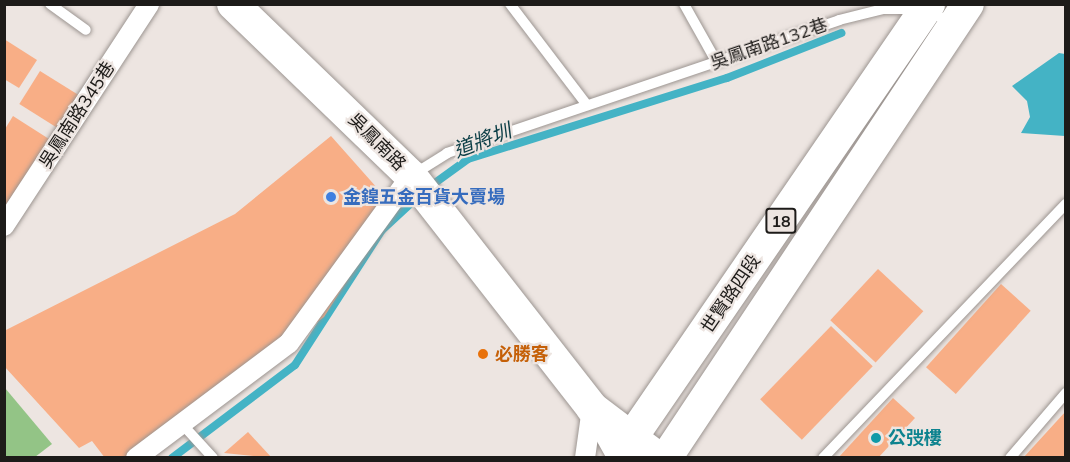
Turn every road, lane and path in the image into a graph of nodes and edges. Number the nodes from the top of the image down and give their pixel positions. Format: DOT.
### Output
graph roads {
  1 [pos="50,4"];
  2 [pos="149,4"];
  3 [pos="233,4"];
  4 [pos="510,4"];
  5 [pos="684,4"];
  6 [pos="940,9"];
  7 [pos="86,30"];
  8 [pos="716,62"];
  9 [pos="587,105"];
  10 [pos="411,176"];
  11 [pos="1065,204"];
  12 [pos="4,226"];
  13 [pos="1065,393"];
  14 [pos="592,408"];
  15 [pos="182,424"];
  16 [pos="623,453"];
  17 [pos="136,458"];
  18 [pos="213,458"];
  19 [pos="585,458"];
  20 [pos="658,458"];
  21 [pos="666,458"];
  22 [pos="823,458"];
  23 [pos="1010,458"];
  1 -- 7 [label="lane"];
  2 -- 12 [label="street, 吳鳳南路345巷"];
  3 -- 10 [label="main road, 吳鳳南路"];
  4 -- 9 [label="lane"];
  5 -- 8 [label="lane"];
  6 -- 8 [label="lane, 吳鳳南路132巷"];
  6 -- 16 [label="main road, 世賢路四段 / 18"];
  6 -- 21 [label="main road, 世賢路四段 / 18"];
  8 -- 9 [label="lane, 吳鳳南路132巷"];
  9 -- 10 [label="lane, 吳鳳南路132巷"];
  10 -- 14 [label="main road, 吳鳳南路"];
  10 -- 15 [label="street"];
  11 -- 22 [label="lane"];
  13 -- 23 [label="lane"];
  14 -- 16 [label="main road, 吳鳳南路"];
  14 -- 19 [label="street"];
  15 -- 17 [label="street"];
  15 -- 18 [label="lane"];
  16 -- 20 [label="main road"];
}
